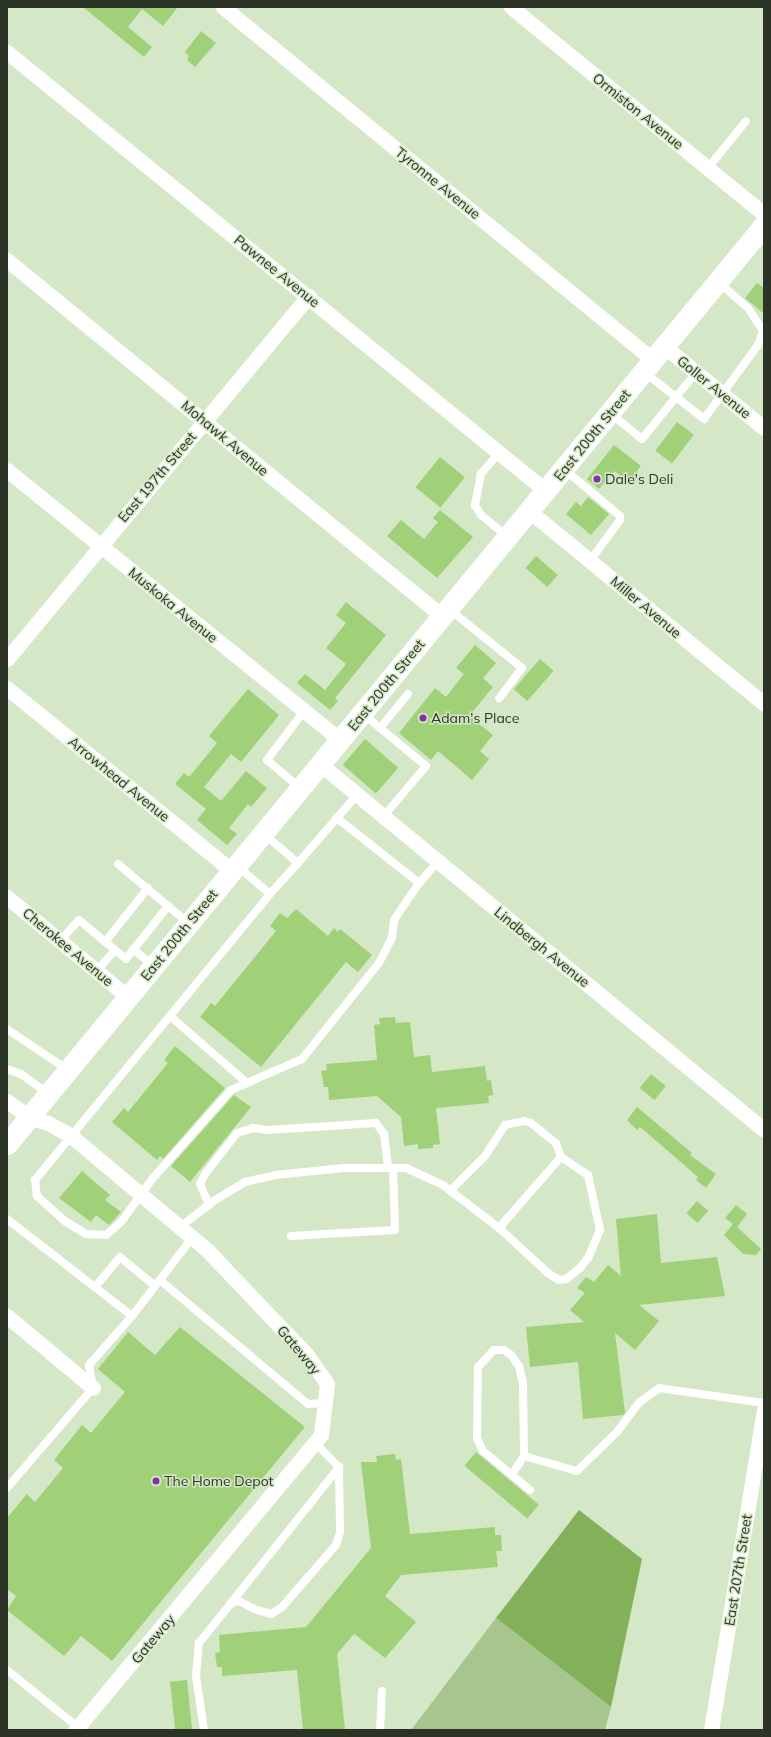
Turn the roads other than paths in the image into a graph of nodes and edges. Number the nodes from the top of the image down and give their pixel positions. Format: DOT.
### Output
graph roads {
  1 [pos="223,7"];
  2 [pos="511,7"];
  3 [pos="7,52"];
  4 [pos="746,121"];
  5 [pos="708,168"];
  6 [pos="764,214"];
  7 [pos="764,225"];
  8 [pos="7,260"];
  9 [pos="718,281"];
  10 [pos="308,296"];
  11 [pos="654,359"];
  12 [pos="696,373"];
  13 [pos="724,395"];
  14 [pos="676,397"];
  15 [pos="610,413"];
  16 [pos="204,421"];
  17 [pos="764,428"];
  18 [pos="499,453"];
  19 [pos="564,469"];
  20 [pos="7,470"];
  21 [pos="546,491"];
  22 [pos="528,510"];
  23 [pos="507,536"];
  24 [pos="100,545"];
  25 [pos="590,560"];
  26 [pos="445,612"];
  27 [pos="7,658"];
  28 [pos="7,688"];
  29 [pos="408,694"];
  30 [pos="499,698"];
  31 [pos="764,704"];
  32 [pos="304,711"];
  33 [pos="362,713"];
  34 [pos="380,728"];
  35 [pos="340,740"];
  36 [pos="320,764"];
  37 [pos="300,788"];
  38 [pos="357,795"];
  39 [pos="384,817"];
  40 [pos="337,818"];
  41 [pos="263,833"];
  42 [pos="298,862"];
  43 [pos="438,862"];
  44 [pos="118,864"];
  45 [pos="234,868"];
  46 [pos="419,883"];
  47 [pos="148,888"];
  48 [pos="270,894"];
  49 [pos="7,897"];
  50 [pos="168,906"];
  51 [pos="189,923"];
  52 [pos="60,941"];
  53 [pos="105,942"];
  54 [pos="134,949"];
  55 [pos="115,950"];
  56 [pos="154,966"];
  57 [pos="96,971"];
  58 [pos="128,997"];
  59 [pos="170,1016"];
  60 [pos="7,1029"];
  61 [pos="7,1069"];
  62 [pos="68,1070"];
  63 [pos="246,1082"];
  64 [pos="48,1094"];
  65 [pos="7,1101"];
  66 [pos="29,1117"];
  67 [pos="764,1130"];
  68 [pos="70,1135"];
  69 [pos="7,1144"];
  70 [pos="560,1156"];
  71 [pos="390,1168"];
  72 [pos="450,1191"];
  73 [pos="140,1195"];
  74 [pos="209,1204"];
  75 [pos="7,1219"];
  76 [pos="180,1227"];
  77 [pos="499,1228"];
  78 [pos="291,1236"];
  79 [pos="192,1238"];
  80 [pos="158,1283"];
  81 [pos="95,1287"];
  82 [pos="7,1316"];
  83 [pos="132,1316"];
  84 [pos="93,1388"];
  85 [pos="325,1403"];
  86 [pos="764,1403"];
  87 [pos="764,1410"];
  88 [pos="315,1443"];
  89 [pos="524,1456"];
  90 [pos="339,1467"];
  91 [pos="512,1474"];
  92 [pos="7,1488"];
  93 [pos="530,1490"];
  94 [pos="231,1603"];
  95 [pos="7,1670"];
  96 [pos="382,1691"];
  97 [pos="77,1729"];
  98 [pos="204,1730"];
  99 [pos="380,1730"];
  100 [pos="712,1730"];
  1 -- 11 [label="street, Tyronne Avenue"];
  2 -- 5 [label="street, Ormiston Avenue"];
  3 -- 10 [label="street, Pawnee Avenue"];
  4 -- 5 [label="lane"];
  5 -- 6 [label="street, Ormiston Avenue"];
  7 -- 9 [label="street, East 200th Street"];
  8 -- 16 [label="street, Mohawk Avenue"];
  9 -- 11 [label="street, East 200th Street"];
  9 -- 13 [label="lane"];
  10 -- 16 [label="street, East 197th Street"];
  10 -- 18 [label="street, Pawnee Avenue"];
  11 -- 12 [label="street, Goller Avenue"];
  11 -- 14 [label="lane"];
  11 -- 15 [label="street, East 200th Street"];
  12 -- 13 [label="street, Goller Avenue"];
  12 -- 14 [label="lane"];
  13 -- 14 [label="lane"];
  13 -- 17 [label="street, Goller Avenue"];
  14 -- 15 [label="lane"];
  15 -- 19 [label="street, East 200th Street"];
  16 -- 24 [label="street, East 197th Street"];
  16 -- 26 [label="street, Mohawk Avenue"];
  18 -- 21 [label="street, Pawnee Avenue"];
  18 -- 23 [label="lane"];
  19 -- 21 [label="street, East 200th Street"];
  19 -- 25 [label="lane"];
  20 -- 24 [label="street, Muskoka Avenue"];
  21 -- 22 [label="street, East 200th Street"];
  22 -- 23 [label="street, East 200th Street"];
  22 -- 25 [label="street, Miller Avenue"];
  23 -- 26 [label="street, East 200th Street"];
  24 -- 27 [label="street, East 197th Street"];
  24 -- 32 [label="street, Muskoka Avenue"];
  25 -- 31 [label="street, Miller Avenue"];
  26 -- 30 [label="lane"];
  26 -- 33 [label="street, East 200th Street"];
  28 -- 45 [label="street, Arrowhead Avenue"];
  29 -- 34 [label="lane"];
  32 -- 35 [label="street, Muskoka Avenue"];
  32 -- 37 [label="lane"];
  33 -- 34 [label="lane"];
  33 -- 35 [label="street, East 200th Street"];
  34 -- 39 [label="lane"];
  35 -- 36 [label="street, East 200th Street"];
  36 -- 37 [label="street, East 200th Street"];
  36 -- 38 [label="street, Lindbergh Avenue"];
  37 -- 41 [label="street, East 200th Street"];
  38 -- 39 [label="street, Lindbergh Avenue"];
  38 -- 40 [label="lane"];
  39 -- 43 [label="street, Lindbergh Avenue"];
  40 -- 42 [label="lane"];
  40 -- 46 [label="lane"];
  41 -- 42 [label="lane"];
  41 -- 45 [label="street, East 200th Street"];
  42 -- 48 [label="lane"];
  43 -- 46 [label="lane"];
  43 -- 67 [label="street, Lindbergh Avenue"];
  44 -- 47 [label="lane"];
  45 -- 48 [label="lane"];
  45 -- 51 [label="street, East 200th Street"];
  46 -- 63 [label="lane"];
  47 -- 50 [label="lane"];
  47 -- 53 [label="lane"];
  48 -- 59 [label="lane"];
  49 -- 52 [label="street, Cherokee Avenue"];
  50 -- 51 [label="lane"];
  50 -- 54 [label="lane"];
  51 -- 56 [label="street, East 200th Street"];
  52 -- 53 [label="lane"];
  52 -- 57 [label="street, Cherokee Avenue"];
  53 -- 55 [label="lane"];
  54 -- 55 [label="lane"];
  54 -- 56 [label="lane"];
  55 -- 57 [label="lane"];
  56 -- 58 [label="street, East 200th Street"];
  57 -- 58 [label="street, Cherokee Avenue"];
  58 -- 62 [label="street, East 200th Street"];
  59 -- 63 [label="lane"];
  59 -- 68 [label="lane"];
  60 -- 62 [label="lane"];
  61 -- 64 [label="lane"];
  62 -- 64 [label="street, East 200th Street"];
  63 -- 73 [label="lane"];
  64 -- 66 [label="street, East 200th Street"];
  65 -- 66 [label="street, Gateway"];
  66 -- 68 [label="street, Gateway"];
  66 -- 69 [label="street, East 200th Street"];
  68 -- 73 [label="street, Gateway"];
  68 -- 73 [label="lane"];
  70 -- 72 [label="lane"];
  70 -- 77 [label="lane"];
  70 -- 77 [label="lane"];
  71 -- 72 [label="lane"];
  71 -- 74 [label="lane"];
  71 -- 74 [label="lane"];
  71 -- 78 [label="lane"];
  72 -- 77 [label="lane"];
  73 -- 76 [label="street, Gateway"];
  74 -- 76 [label="lane"];
  75 -- 81 [label="lane"];
  76 -- 79 [label="street, Gateway"];
  79 -- 80 [label="lane"];
  79 -- 85 [label="street, Gateway"];
  80 -- 81 [label="lane"];
  80 -- 83 [label="lane"];
  80 -- 85 [label="lane"];
  81 -- 83 [label="lane"];
  82 -- 84 [label="street"];
  83 -- 84 [label="lane"];
  84 -- 92 [label="lane"];
  85 -- 88 [label="street, Gateway"];
  86 -- 89 [label="lane"];
  87 -- 100 [label="street, East 207th Street"];
  88 -- 90 [label="lane"];
  88 -- 97 [label="street, Gateway"];
  89 -- 91 [label="lane"];
  89 -- 91 [label="lane"];
  90 -- 94 [label="lane"];
  90 -- 94 [label="lane"];
  91 -- 93 [label="lane"];
  94 -- 98 [label="lane"];
  95 -- 97 [label="lane"];
  96 -- 99 [label="lane"];
}
